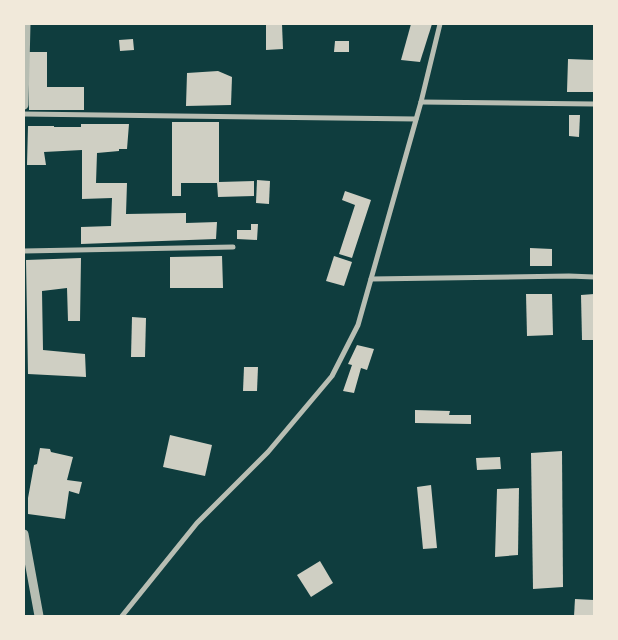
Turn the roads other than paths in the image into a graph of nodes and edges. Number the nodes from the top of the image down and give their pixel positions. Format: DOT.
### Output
graph roads {
  1 [pos="26,24"];
  2 [pos="440,24"];
  3 [pos="421,102"];
  4 [pos="594,104"];
  5 [pos="24,105"];
  6 [pos="24,114"];
  7 [pos="416,119"];
  8 [pos="233,247"];
  9 [pos="24,251"];
  10 [pos="594,277"];
  11 [pos="371,279"];
  12 [pos="24,534"];
  13 [pos="39,616"];
  14 [pos="122,616"];
  1 -- 5 [label="street"];
  2 -- 3 [label="street"];
  3 -- 4 [label="street"];
  3 -- 7 [label="street"];
  6 -- 7 [label="street"];
  7 -- 11 [label="street"];
  8 -- 9 [label="street"];
  10 -- 11 [label="street"];
  11 -- 14 [label="street"];
  12 -- 13 [label="street"];
}
